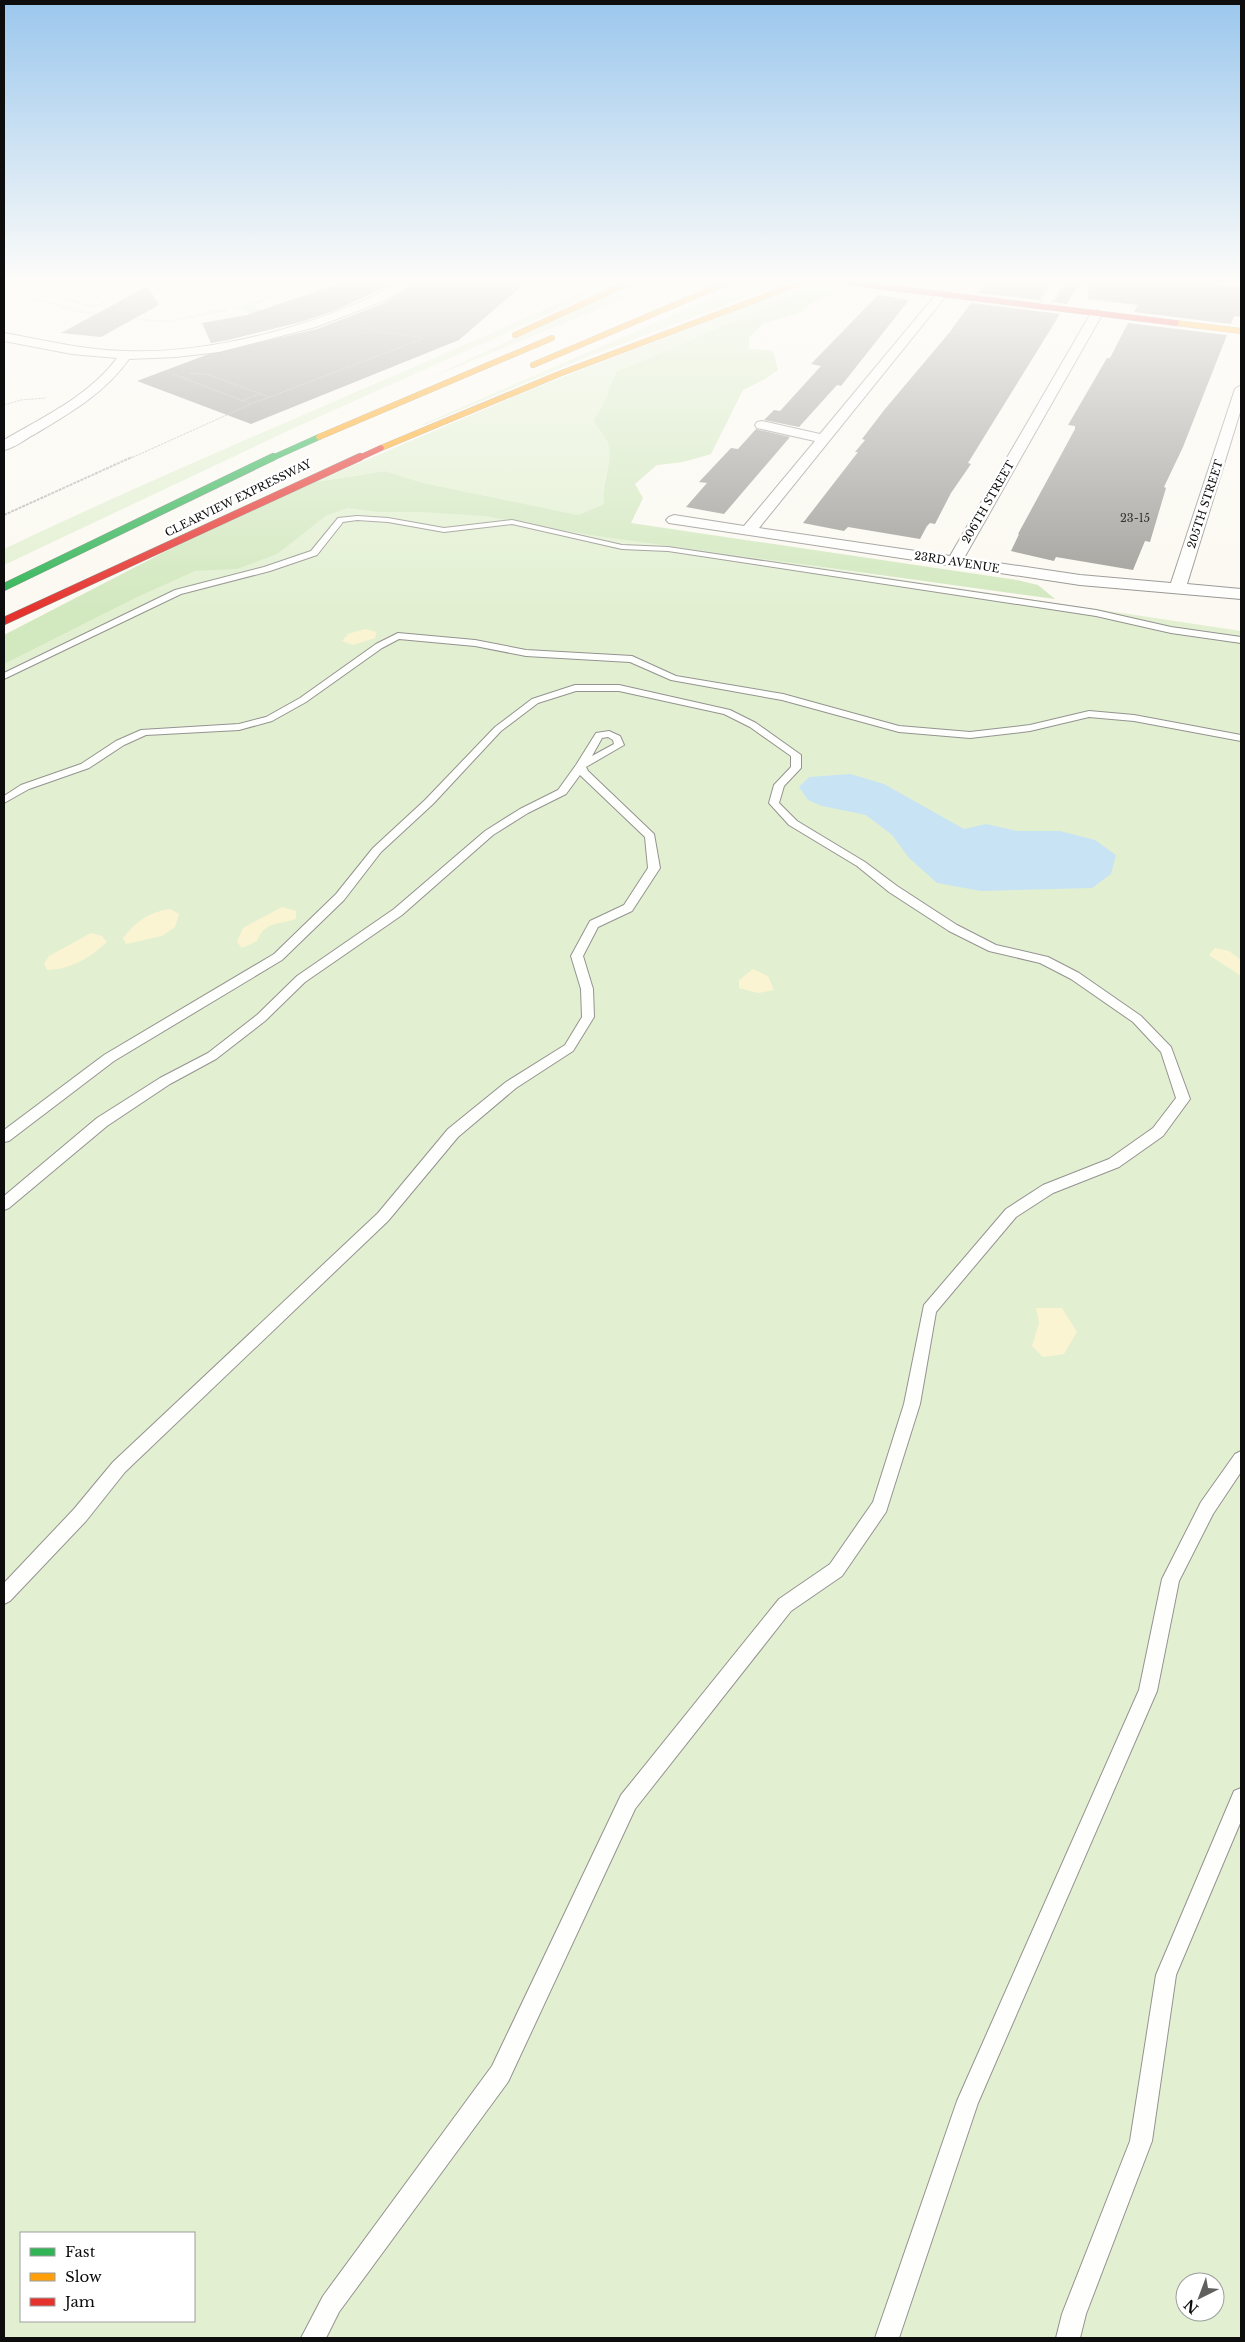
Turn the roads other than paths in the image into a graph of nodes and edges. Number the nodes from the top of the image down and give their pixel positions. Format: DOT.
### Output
graph roads {
  1 [pos="90,392"];
  2 [pos="421,392"];
  3 [pos="512,392"];
  4 [pos="862,392"];
  5 [pos="1051,392"];
  6 [pos="1240,392"];
  7 [pos="376,400"];
  8 [pos="762,425"];
  9 [pos="824,439"];
  10 [pos="4,446"];
  11 [pos="674,520"];
  12 [pos="749,530"];
  13 [pos="159,536"];
  14 [pos="954,562"];
  15 [pos="4,580"];
  16 [pos="4,587"];
  17 [pos="1177,590"];
  18 [pos="1241,594"];
  19 [pos="4,616"];
  20 [pos="4,621"];
  21 [pos="1241,640"];
  22 [pos="4,676"];
  23 [pos="1241,738"];
  24 [pos="4,800"];
  25 [pos="4,1137"];
  26 [pos="4,1204"];
  27 [pos="1241,1459"];
  28 [pos="4,1595"];
  29 [pos="1241,1798"];
  30 [pos="313,2338"];
  31 [pos="886,2338"];
  32 [pos="1068,2338"];
  1 -- 10 [label="street"];
  2 -- 16 [label="main road, CLEARVIEW EXPRESSWAY"];
  3 -- 20 [label="main road"];
  4 -- 9 [label="street"];
  5 -- 14 [label="street, 206TH STREET"];
  6 -- 17 [label="street, 205TH STREET"];
  7 -- 15 [label="main road"];
  8 -- 9 [label="street"];
  9 -- 12 [label="street"];
  11 -- 12 [label="street, 23RD AVENUE"];
  12 -- 14 [label="street, 23RD AVENUE"];
  13 -- 19 [label="main road, CLEARVIEW EXPRESSWAY"];
  14 -- 17 [label="street, 23RD AVENUE"];
  17 -- 18 [label="street, 23RD AVENUE"];
  21 -- 22 [label="lane"];
  23 -- 24 [label="lane"];
  25 -- 30 [label="lane"];
  26 -- 28 [label="lane"];
  27 -- 31 [label="lane"];
  29 -- 32 [label="lane"];
}
